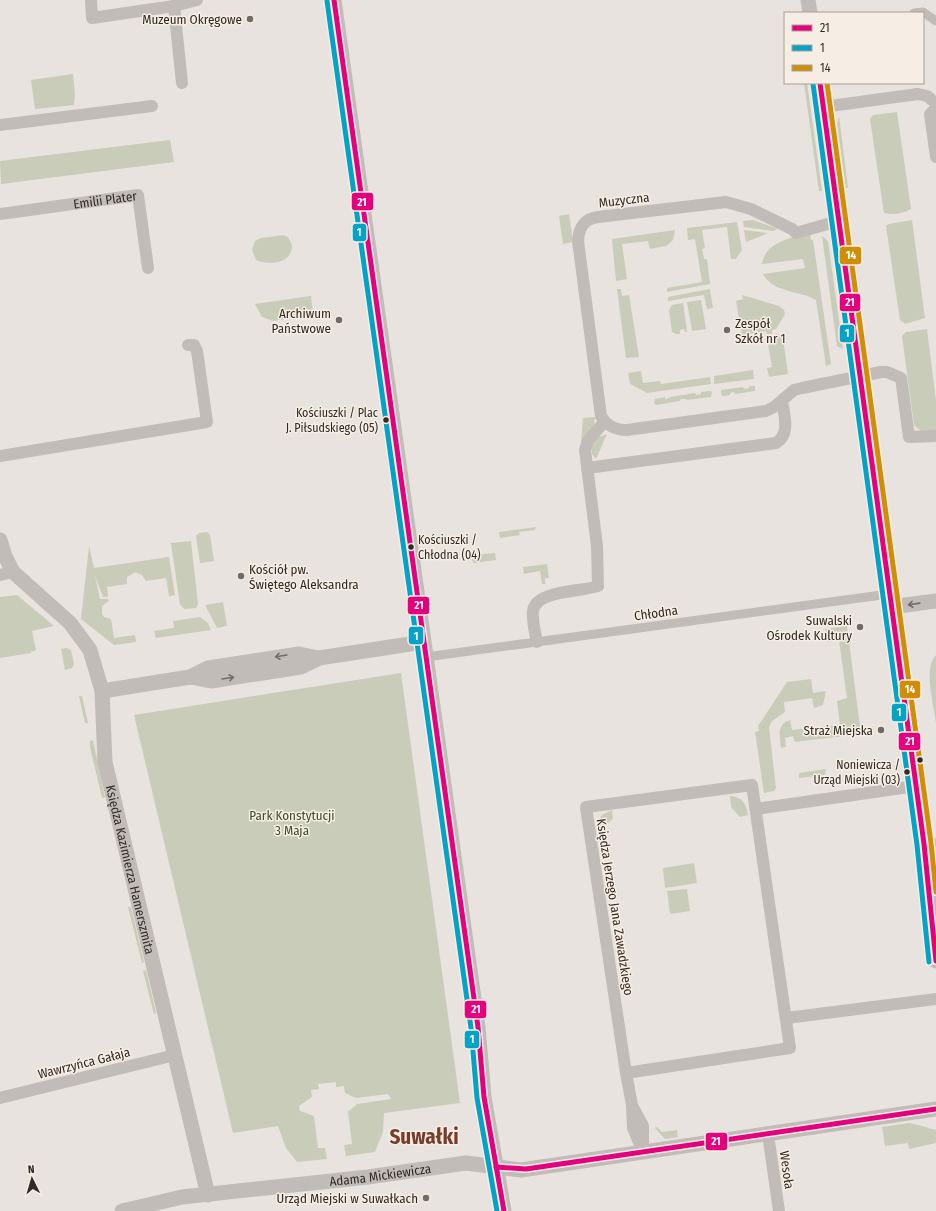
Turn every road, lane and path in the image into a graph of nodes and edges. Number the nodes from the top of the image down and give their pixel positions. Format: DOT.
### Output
graph roads {
  1 [pos="91,0"];
  2 [pos="197,0"];
  3 [pos="334,0"];
  4 [pos="808,0"];
  5 [pos="174,6"];
  6 [pos="810,12"];
  7 [pos="924,13"];
  8 [pos="936,21"];
  9 [pos="182,83"];
  10 [pos="820,84"];
  11 [pos="936,103"];
  12 [pos="152,106"];
  13 [pos="823,107"];
  14 [pos="936,108"];
  15 [pos="0,125"];
  16 [pos="936,157"];
  17 [pos="0,214"];
  18 [pos="838,221"];
  19 [pos="148,268"];
  20 [pos="188,345"];
  21 [pos="860,375"];
  22 [pos="782,400"];
  23 [pos="604,422"];
  24 [pos="936,436"];
  25 [pos="0,456"];
  26 [pos="587,468"];
  27 [pos="0,540"];
  28 [pos="7,573"];
  29 [pos="890,601"];
  30 [pos="936,601"];
  31 [pos="423,642"];
  32 [pos="537,642"];
  33 [pos="426,657"];
  34 [pos="102,691"];
  35 [pos="916,786"];
  36 [pos="756,809"];
  37 [pos="930,843"];
  38 [pos="936,961"];
  39 [pos="936,999"];
  40 [pos="787,1018"];
  41 [pos="175,1055"];
  42 [pos="626,1073"];
  43 [pos="0,1098"];
  44 [pos="936,1109"];
  45 [pos="768,1134"];
  46 [pos="643,1152"];
  47 [pos="496,1167"];
  48 [pos="208,1195"];
  49 [pos="142,1209"];
  50 [pos="122,1211"];
  51 [pos="504,1211"];
  52 [pos="779,1211"];
  1 -- 5 [label="street"];
  2 -- 5 [label="street"];
  3 -- 31 [label="street"];
  4 -- 6 [label="street"];
  5 -- 9 [label="street"];
  7 -- 8 [label="street"];
  10 -- 13 [label="street"];
  11 -- 13 [label="street"];
  12 -- 15 [label="street"];
  13 -- 18 [label="street"];
  14 -- 16 [label="street"];
  17 -- 19 [label="street, Emilii Plater"];
  18 -- 21 [label="street"];
  18 -- 23 [label="street, Muzyczna"];
  20 -- 25 [label="street"];
  21 -- 22 [label="street"];
  21 -- 24 [label="street"];
  21 -- 29 [label="street"];
  22 -- 23 [label="street"];
  22 -- 26 [label="street"];
  23 -- 26 [label="street"];
  26 -- 32 [label="street"];
  27 -- 28 [label="street"];
  28 -- 34 [label="street, Księdza Kazimierza Hamerszmita"];
  30 -- 29 [label="street, one-way"];
  29 -- 32 [label="street, Chłodna"];
  29 -- 35 [label="street"];
  31 -- 33 [label="street"];
  31 -- 34 [label="street"];
  32 -- 33 [label="street, Chłodna"];
  33 -- 47 [label="street"];
  34 -- 41 [label="street, Księdza Kazimierza Hamerszmita"];
  35 -- 36 [label="street"];
  35 -- 37 [label="street"];
  36 -- 40 [label="street, Księdza Jerzego Jana Zawadzkiego"];
  36 -- 42 [label="street, Księdza Jerzego Jana Zawadzkiego"];
  37 -- 38 [label="street"];
  39 -- 40 [label="street"];
  40 -- 42 [label="street, Księdza Jerzego Jana Zawadzkiego"];
  41 -- 43 [label="street, Wawrzyńca Gałaja"];
  41 -- 48 [label="street, Księdza Kazimierza Hamerszmita"];
  42 -- 46 [label="street, Księdza Jerzego Jana Zawadzkiego"];
  44 -- 45 [label="street, Adama Mickiewicza"];
  45 -- 46 [label="street, Adama Mickiewicza"];
  45 -- 52 [label="street, Wesoła"];
  46 -- 47 [label="street, Adama Mickiewicza"];
  47 -- 48 [label="street, Adama Mickiewicza"];
  47 -- 51 [label="street"];
  48 -- 49 [label="street, Adama Mickiewicza"];
  49 -- 50 [label="street, Adama Mickiewicza"];
}
